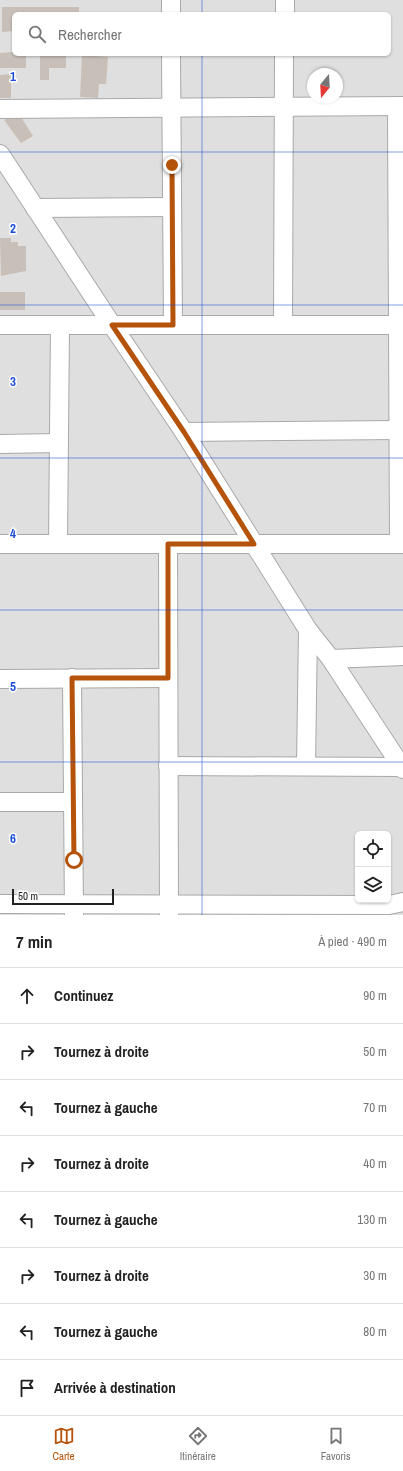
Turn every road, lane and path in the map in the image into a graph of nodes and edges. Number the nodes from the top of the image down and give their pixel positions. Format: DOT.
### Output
graph roads {
  1 [pos="171,0"];
  2 [pos="285,0"];
  3 [pos="171,12"];
  4 [pos="285,12"];
  5 [pos="172,56"];
  6 [pos="284,56"];
  7 [pos="400,106"];
  8 [pos="283,107"];
  9 [pos="172,108"];
  10 [pos="0,109"];
  11 [pos="0,154"];
  12 [pos="172,207"];
  13 [pos="35,208"];
  14 [pos="0,325"];
  15 [pos="60,325"];
  16 [pos="112,325"];
  17 [pos="173,325"];
  18 [pos="283,325"];
  19 [pos="400,325"];
  20 [pos="398,430"];
  21 [pos="184,432"];
  22 [pos="59,443"];
  23 [pos="0,444"];
  24 [pos="0,544"];
  25 [pos="58,544"];
  26 [pos="168,544"];
  27 [pos="254,544"];
  28 [pos="401,544"];
  29 [pos="308,630"];
  30 [pos="403,656"];
  31 [pos="331,659"];
  32 [pos="72,678"];
  33 [pos="168,678"];
  34 [pos="0,679"];
  35 [pos="168,766"];
  36 [pos="306,766"];
  37 [pos="402,768"];
  38 [pos="0,802"];
  39 [pos="73,802"];
  40 [pos="0,904"];
  41 [pos="394,907"];
  42 [pos="74,909"];
  43 [pos="169,909"];
  1 -- 3 [label="street"];
  2 -- 4 [label="street"];
  5 -- 9 [label="street"];
  6 -- 8 [label="street"];
  7 -- 8 [label="street"];
  7 -- 19 [label="street"];
  8 -- 9 [label="street"];
  8 -- 18 [label="street"];
  9 -- 10 [label="street"];
  9 -- 12 [label="street"];
  11 -- 13 [label="street"];
  12 -- 13 [label="street"];
  12 -- 17 [label="street"];
  13 -- 16 [label="street"];
  14 -- 15 [label="street"];
  15 -- 16 [label="street"];
  15 -- 22 [label="street"];
  16 -- 17 [label="street"];
  16 -- 21 [label="street"];
  17 -- 18 [label="street"];
  18 -- 19 [label="street"];
  19 -- 20 [label="street"];
  20 -- 21 [label="street"];
  20 -- 28 [label="street"];
  21 -- 27 [label="street"];
  22 -- 23 [label="street"];
  22 -- 25 [label="street"];
  24 -- 25 [label="street"];
  25 -- 26 [label="street"];
  26 -- 27 [label="street"];
  26 -- 33 [label="street"];
  27 -- 28 [label="street"];
  27 -- 29 [label="street"];
  29 -- 31 [label="street"];
  29 -- 36 [label="street"];
  30 -- 31 [label="street"];
  31 -- 37 [label="street"];
  32 -- 33 [label="street"];
  32 -- 34 [label="street"];
  32 -- 39 [label="street"];
  33 -- 35 [label="street"];
  35 -- 36 [label="street"];
  35 -- 43 [label="street"];
  36 -- 37 [label="street"];
  38 -- 39 [label="street"];
  39 -- 42 [label="street"];
  40 -- 42 [label="street"];
  41 -- 43 [label="street"];
  42 -- 43 [label="street"];
}
